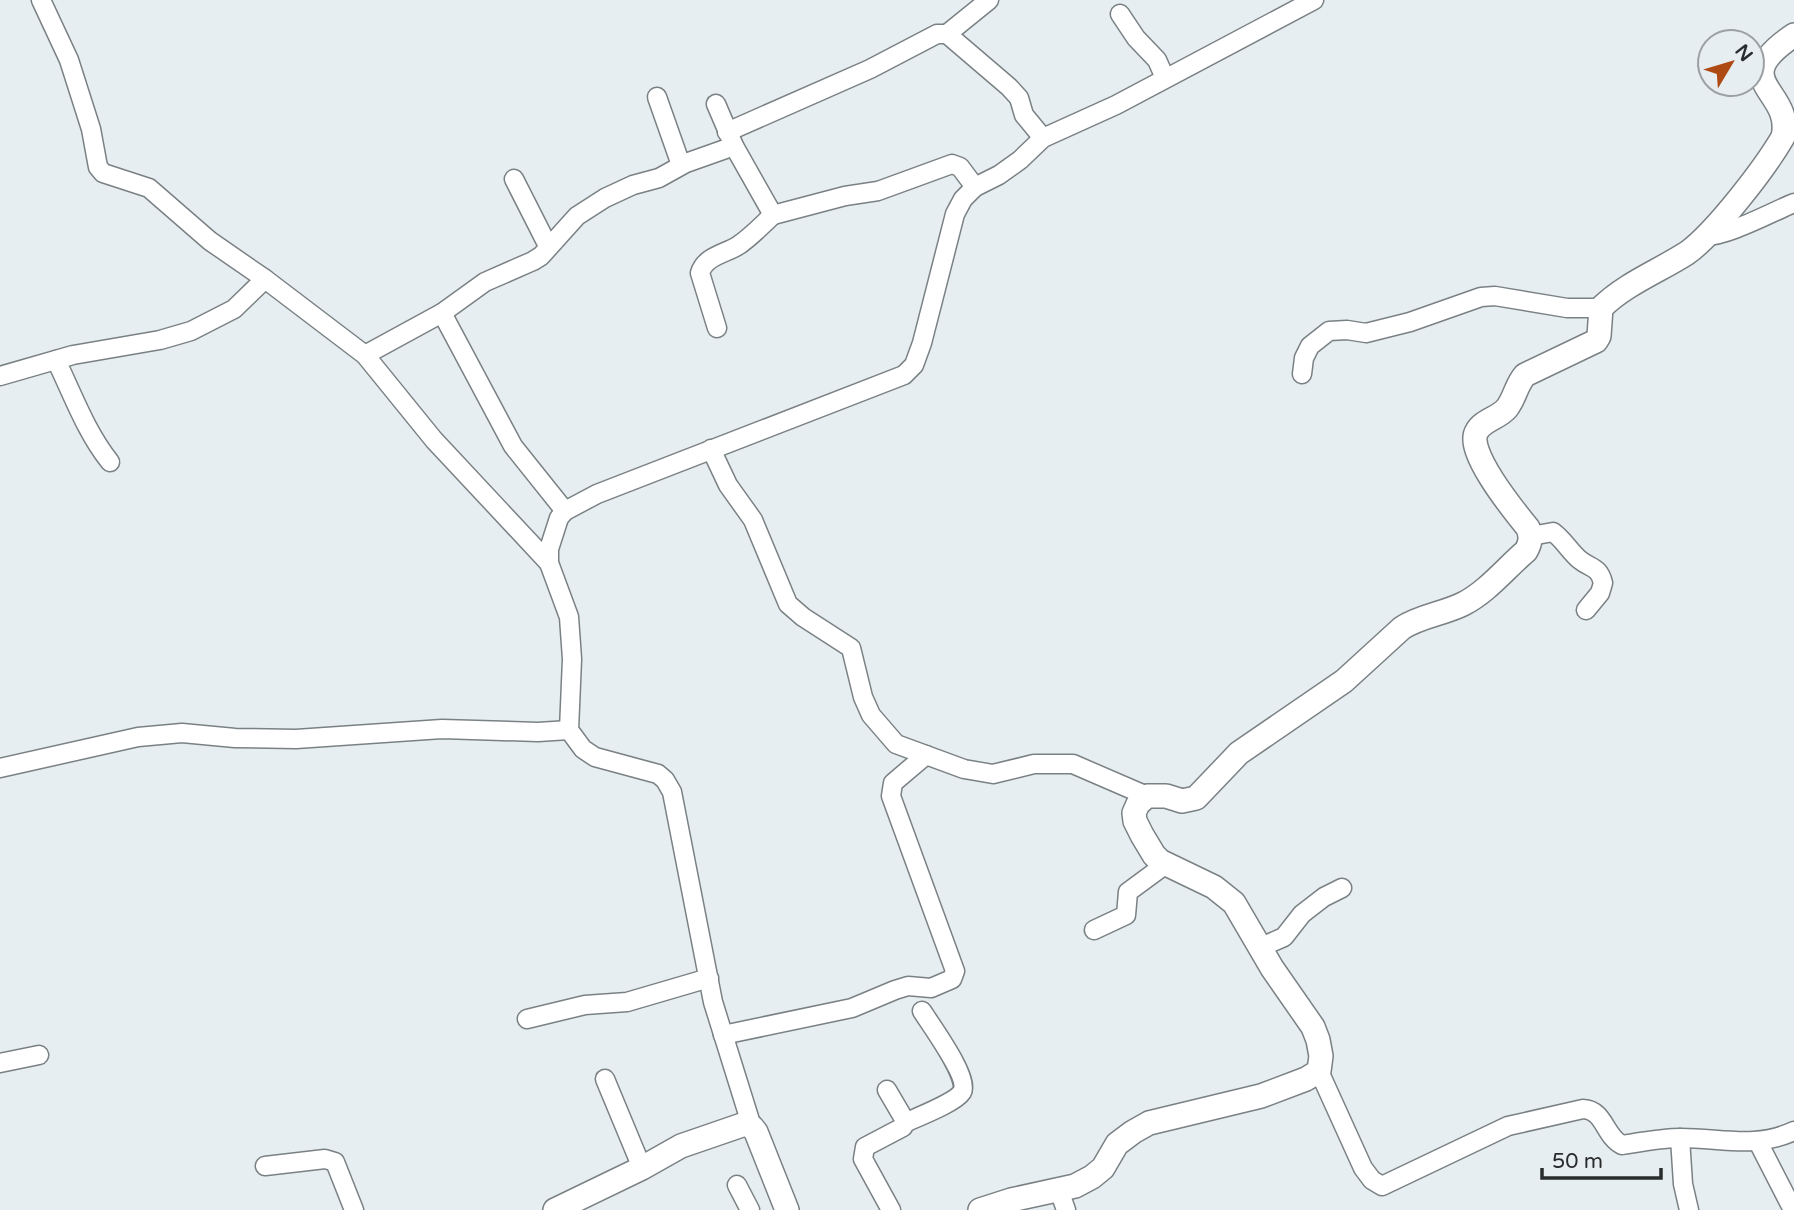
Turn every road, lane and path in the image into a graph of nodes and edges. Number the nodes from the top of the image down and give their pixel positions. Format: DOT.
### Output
graph roads {
  1 [pos="41,0"];
  2 [pos="989,0"];
  3 [pos="1314,0"];
  4 [pos="1120,14"];
  5 [pos="947,34"];
  6 [pos="1794,36"];
  7 [pos="1166,78"];
  8 [pos="657,97"];
  9 [pos="716,104"];
  10 [pos="1043,138"];
  11 [pos="731,139"];
  12 [pos="681,165"];
  13 [pos="514,178"];
  14 [pos="975,187"];
  15 [pos="1794,202"];
  16 [pos="773,215"];
  17 [pos="1704,236"];
  18 [pos="548,246"];
  19 [pos="265,279"];
  20 [pos="1601,308"];
  21 [pos="442,313"];
  22 [pos="717,328"];
  23 [pos="365,355"];
  24 [pos="56,360"];
  25 [pos="1303,374"];
  26 [pos="0,376"];
  27 [pos="711,449"];
  28 [pos="110,462"];
  29 [pos="565,511"];
  30 [pos="1531,536"];
  31 [pos="549,563"];
  32 [pos="1587,610"];
  33 [pos="569,730"];
  34 [pos="926,755"];
  35 [pos="0,768"];
  36 [pos="1147,796"];
  37 [pos="1166,864"];
  38 [pos="1342,888"];
  39 [pos="1094,930"];
  40 [pos="1261,947"];
  41 [pos="709,978"];
  42 [pos="922,1011"];
  43 [pos="527,1019"];
  44 [pos="723,1035"];
  45 [pos="39,1055"];
  46 [pos="0,1063"];
  47 [pos="1319,1071"];
  48 [pos="605,1079"];
  49 [pos="887,1090"];
  50 [pos="905,1123"];
  51 [pos="752,1127"];
  52 [pos="1794,1131"];
  53 [pos="1680,1138"];
  54 [pos="1758,1142"];
  55 [pos="265,1166"];
  56 [pos="642,1168"];
  57 [pos="737,1185"];
  58 [pos="1063,1200"];
  59 [pos="354,1210"];
  60 [pos="555,1210"];
  61 [pos="750,1210"];
  62 [pos="787,1210"];
  63 [pos="891,1210"];
  64 [pos="980,1210"];
  65 [pos="1689,1210"];
  66 [pos="1793,1210"];
  1 -- 19 [label="street"];
  2 -- 5 [label="street"];
  3 -- 7 [label="street"];
  4 -- 7 [label="street"];
  5 -- 10 [label="street"];
  5 -- 11 [label="street"];
  6 -- 17 [label="street"];
  7 -- 10 [label="street"];
  8 -- 12 [label="street"];
  9 -- 11 [label="street"];
  10 -- 14 [label="street"];
  11 -- 12 [label="street"];
  11 -- 16 [label="street"];
  12 -- 18 [label="street"];
  13 -- 18 [label="street"];
  14 -- 16 [label="street"];
  14 -- 27 [label="street"];
  15 -- 17 [label="street"];
  16 -- 22 [label="street"];
  17 -- 20 [label="street"];
  18 -- 21 [label="street"];
  19 -- 23 [label="street"];
  19 -- 24 [label="street"];
  20 -- 25 [label="street"];
  20 -- 30 [label="street"];
  21 -- 23 [label="street"];
  21 -- 29 [label="street"];
  23 -- 31 [label="street"];
  24 -- 26 [label="street"];
  24 -- 28 [label="street"];
  27 -- 29 [label="street"];
  27 -- 34 [label="street"];
  29 -- 31 [label="street"];
  30 -- 32 [label="street"];
  30 -- 36 [label="street"];
  31 -- 33 [label="street"];
  33 -- 35 [label="street"];
  33 -- 41 [label="street"];
  34 -- 36 [label="street"];
  34 -- 44 [label="street"];
  36 -- 37 [label="street"];
  37 -- 39 [label="street"];
  37 -- 40 [label="street"];
  38 -- 40 [label="street"];
  40 -- 47 [label="street"];
  41 -- 43 [label="street"];
  41 -- 44 [label="street"];
  42 -- 50 [label="street"];
  44 -- 51 [label="street"];
  45 -- 46 [label="street"];
  47 -- 53 [label="street"];
  47 -- 58 [label="street"];
  48 -- 56 [label="street"];
  49 -- 50 [label="street"];
  50 -- 63 [label="street"];
  51 -- 56 [label="street"];
  51 -- 62 [label="street"];
  52 -- 54 [label="street"];
  53 -- 54 [label="street"];
  53 -- 65 [label="street"];
  54 -- 66 [label="street"];
  55 -- 59 [label="street"];
  56 -- 60 [label="street"];
  57 -- 61 [label="street"];
  58 -- 64 [label="street"];
}
